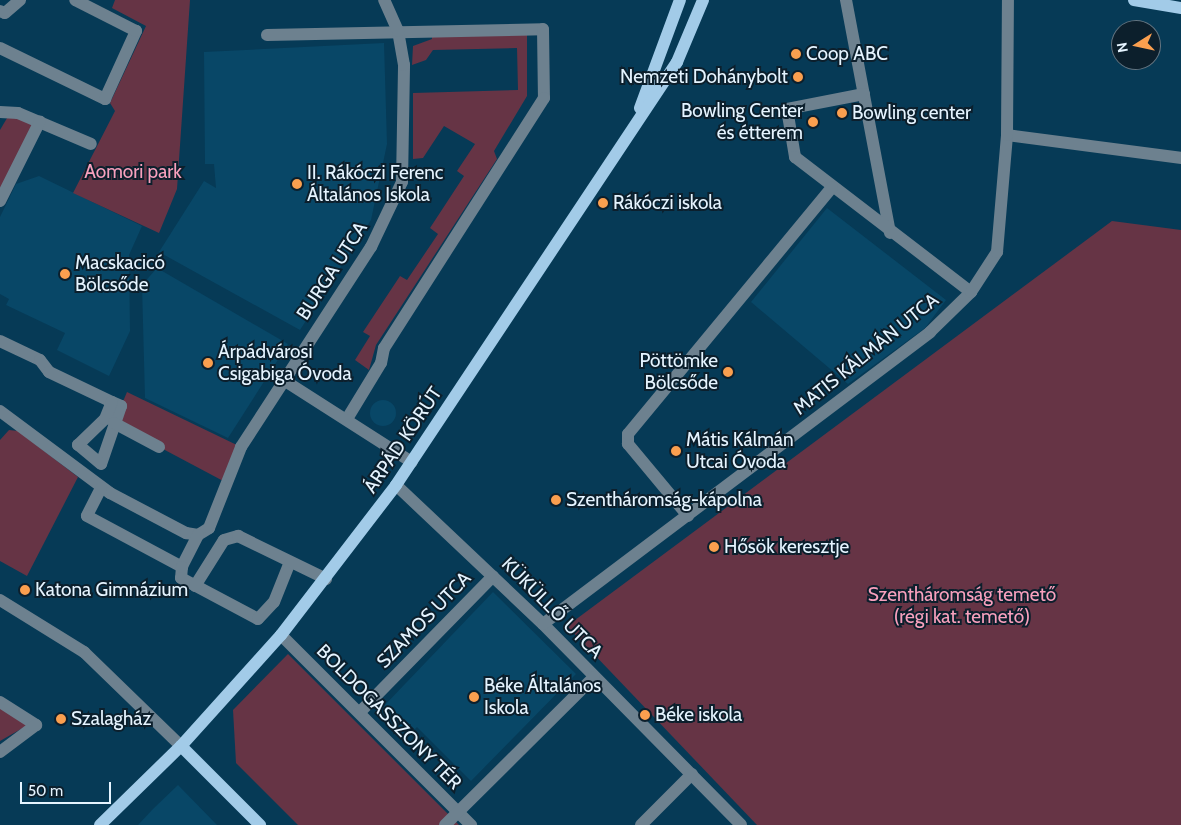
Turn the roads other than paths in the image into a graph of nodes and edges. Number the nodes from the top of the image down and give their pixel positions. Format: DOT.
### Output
graph roads {
  1 [pos="20,0"];
  2 [pos="75,0"];
  3 [pos="384,0"];
  4 [pos="680,0"];
  5 [pos="702,0"];
  6 [pos="846,0"];
  7 [pos="1008,0"];
  8 [pos="1134,0"];
  9 [pos="1179,8"];
  10 [pos="0,11"];
  11 [pos="398,32"];
  12 [pos="267,35"];
  13 [pos="0,48"];
  14 [pos="864,94"];
  15 [pos="0,112"];
  16 [pos="40,121"];
  17 [pos="629,134"];
  18 [pos="1007,135"];
  19 [pos="91,144"];
  20 [pos="1181,158"];
  21 [pos="832,187"];
  22 [pos="0,202"];
  23 [pos="890,234"];
  24 [pos="970,292"];
  25 [pos="0,341"];
  26 [pos="282,378"];
  27 [pos="112,402"];
  28 [pos="2,416"];
  29 [pos="347,419"];
  30 [pos="114,423"];
  31 [pos="159,447"];
  32 [pos="412,462"];
  33 [pos="396,485"];
  34 [pos="101,488"];
  35 [pos="688,516"];
  36 [pos="192,534"];
  37 [pos="290,562"];
  38 [pos="182,567"];
  39 [pos="493,576"];
  40 [pos="326,579"];
  41 [pos="195,586"];
  42 [pos="0,600"];
  43 [pos="543,624"];
  44 [pos="281,635"];
  45 [pos="594,677"];
  46 [pos="0,702"];
  47 [pos="360,712"];
  48 [pos="181,746"];
  49 [pos="0,752"];
  50 [pos="692,774"];
  51 [pos="458,812"];
  52 [pos="100,825"];
  53 [pos="260,825"];
  54 [pos="445,825"];
  55 [pos="471,825"];
  56 [pos="641,825"];
  57 [pos="741,825"];
  1 -- 10 [label="street"];
  2 -- 13 [label="street"];
  3 -- 11 [label="street, BURGA UTCA"];
  4 -- 17 [label="main road, ÁRPÁD KÖRÚT"];
  5 -- 17 [label="main road, ÁRPÁD KÖRÚT"];
  6 -- 14 [label="street"];
  7 -- 18 [label="street, MATIS KÁLMÁN UTCA"];
  8 -- 9 [label="main road"];
  11 -- 12 [label="street"];
  11 -- 26 [label="street, BURGA UTCA"];
  11 -- 29 [label="street"];
  14 -- 21 [label="street"];
  14 -- 23 [label="street"];
  15 -- 16 [label="street"];
  16 -- 19 [label="street"];
  16 -- 22 [label="street"];
  17 -- 32 [label="main road, ÁRPÁD KÖRÚT"];
  18 -- 20 [label="street"];
  18 -- 24 [label="street, MATIS KÁLMÁN UTCA"];
  21 -- 23 [label="street"];
  21 -- 35 [label="street"];
  23 -- 24 [label="street"];
  24 -- 35 [label="street, MATIS KÁLMÁN UTCA"];
  25 -- 27 [label="street"];
  26 -- 29 [label="street"];
  26 -- 36 [label="street, BURGA UTCA"];
  27 -- 30 [label="street"];
  27 -- 30 [label="street"];
  28 -- 34 [label="street"];
  29 -- 32 [label="street"];
  30 -- 31 [label="street"];
  32 -- 33 [label="main road, ÁRPÁD KÖRÚT"];
  33 -- 39 [label="street, KÜKÜLLŐ UTCA"];
  33 -- 40 [label="main road, ÁRPÁD KÖRÚT"];
  34 -- 36 [label="street"];
  34 -- 38 [label="street"];
  35 -- 43 [label="street, MATIS KÁLMÁN UTCA"];
  36 -- 38 [label="street, BURGA UTCA"];
  37 -- 40 [label="street"];
  37 -- 41 [label="street"];
  37 -- 41 [label="street"];
  38 -- 41 [label="street"];
  39 -- 43 [label="street, KÜKÜLLŐ UTCA"];
  39 -- 47 [label="street, SZAMOS UTCA"];
  40 -- 44 [label="main road, ÁRPÁD KÖRÚT"];
  42 -- 48 [label="street"];
  43 -- 45 [label="street, KÜKÜLLŐ UTCA"];
  44 -- 47 [label="street, BOLDOGASSZONY TÉR"];
  44 -- 48 [label="main road, ÁRPÁD KÖRÚT"];
  45 -- 50 [label="street, KÜKÜLLŐ UTCA"];
  45 -- 51 [label="street"];
  46 -- 49 [label="street"];
  47 -- 51 [label="street, BOLDOGASSZONY TÉR"];
  48 -- 52 [label="main road, ÁRPÁD KÖRÚT"];
  48 -- 53 [label="main road"];
  50 -- 56 [label="street"];
  50 -- 57 [label="street, KÜKÜLLŐ UTCA"];
  51 -- 54 [label="street"];
  51 -- 55 [label="street, BOLDOGASSZONY TÉR"];
}
